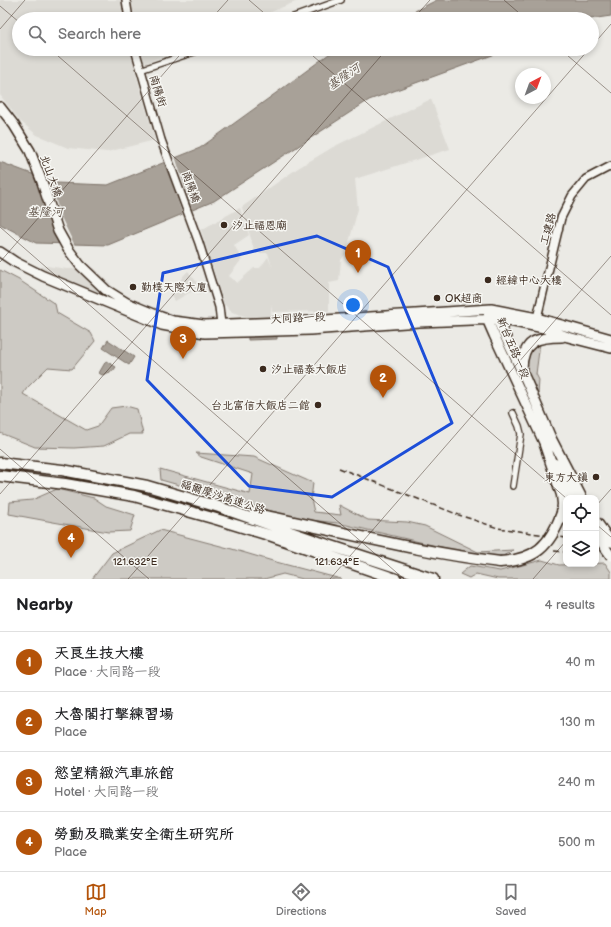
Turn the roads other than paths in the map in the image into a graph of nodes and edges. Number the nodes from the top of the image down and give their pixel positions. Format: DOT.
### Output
graph roads {
  1 [pos="126,0"];
  2 [pos="341,0"];
  3 [pos="129,12"];
  4 [pos="308,12"];
  5 [pos="137,56"];
  6 [pos="182,56"];
  7 [pos="140,70"];
  8 [pos="0,107"];
  9 [pos="161,140"];
  10 [pos="611,166"];
  11 [pos="0,252"];
  12 [pos="127,303"];
  13 [pos="491,309"];
  14 [pos="537,318"];
  15 [pos="487,319"];
  16 [pos="498,319"];
  17 [pos="221,328"];
  18 [pos="568,337"];
  19 [pos="611,339"];
  20 [pos="611,348"];
  21 [pos="522,371"];
  22 [pos="513,413"];
  23 [pos="545,445"];
  24 [pos="0,463"];
  25 [pos="0,476"];
  26 [pos="514,486"];
  27 [pos="571,495"];
  28 [pos="580,495"];
  29 [pos="219,507"];
  30 [pos="599,525"];
  31 [pos="599,539"];
  32 [pos="611,542"];
  33 [pos="611,556"];
  34 [pos="396,579"];
  35 [pos="432,579"];
  1 -- 3 [label="street"];
  2 -- 4 [label="street"];
  5 -- 7 [label="street, 南陽街"];
  6 -- 7 [label="street"];
  7 -- 9 [label="street, 南陽街"];
  8 -- 12 [label="main road, 北山大橋"];
  9 -- 17 [label="street, 南陽橋"];
  10 -- 14 [label="street, 工建路"];
  11 -- 17 [label="main road, 大同路一段"];
  12 -- 17 [label="main road, 大同路一段"];
  13 -- 14 [label="main road, 大同路一段"];
  13 -- 15 [label="main road, 新台五路一段"];
  13 -- 16 [label="main road, 新台五路一段"];
  13 -- 17 [label="main road, 大同路一段"];
  14 -- 19 [label="main road, 大同路一段"];
  15 -- 16 [label="main road, 大同路一段"];
  15 -- 17 [label="main road, 大同路一段"];
  15 -- 23 [label="main road, 新台五路一段"];
  16 -- 18 [label="main road, 大同路一段"];
  16 -- 21 [label="main road, 新台五路一段"];
  18 -- 20 [label="main road, 大同路一段"];
  18 -- 21 [label="main road"];
  21 -- 28 [label="main road, 新台五路一段"];
  22 -- 26 [label="street"];
  23 -- 27 [label="main road, 新台五路一段"];
  23 -- 29 [label="highway, bridge"];
  24 -- 29 [label="highway, 福爾摩沙高速公路"];
  25 -- 34 [label="highway, 福爾摩沙高速公路"];
  29 -- 35 [label="highway, 福爾摩沙高速公路"];
  30 -- 32 [label="main road, bridge"];
  31 -- 33 [label="main road, bridge"];
}
